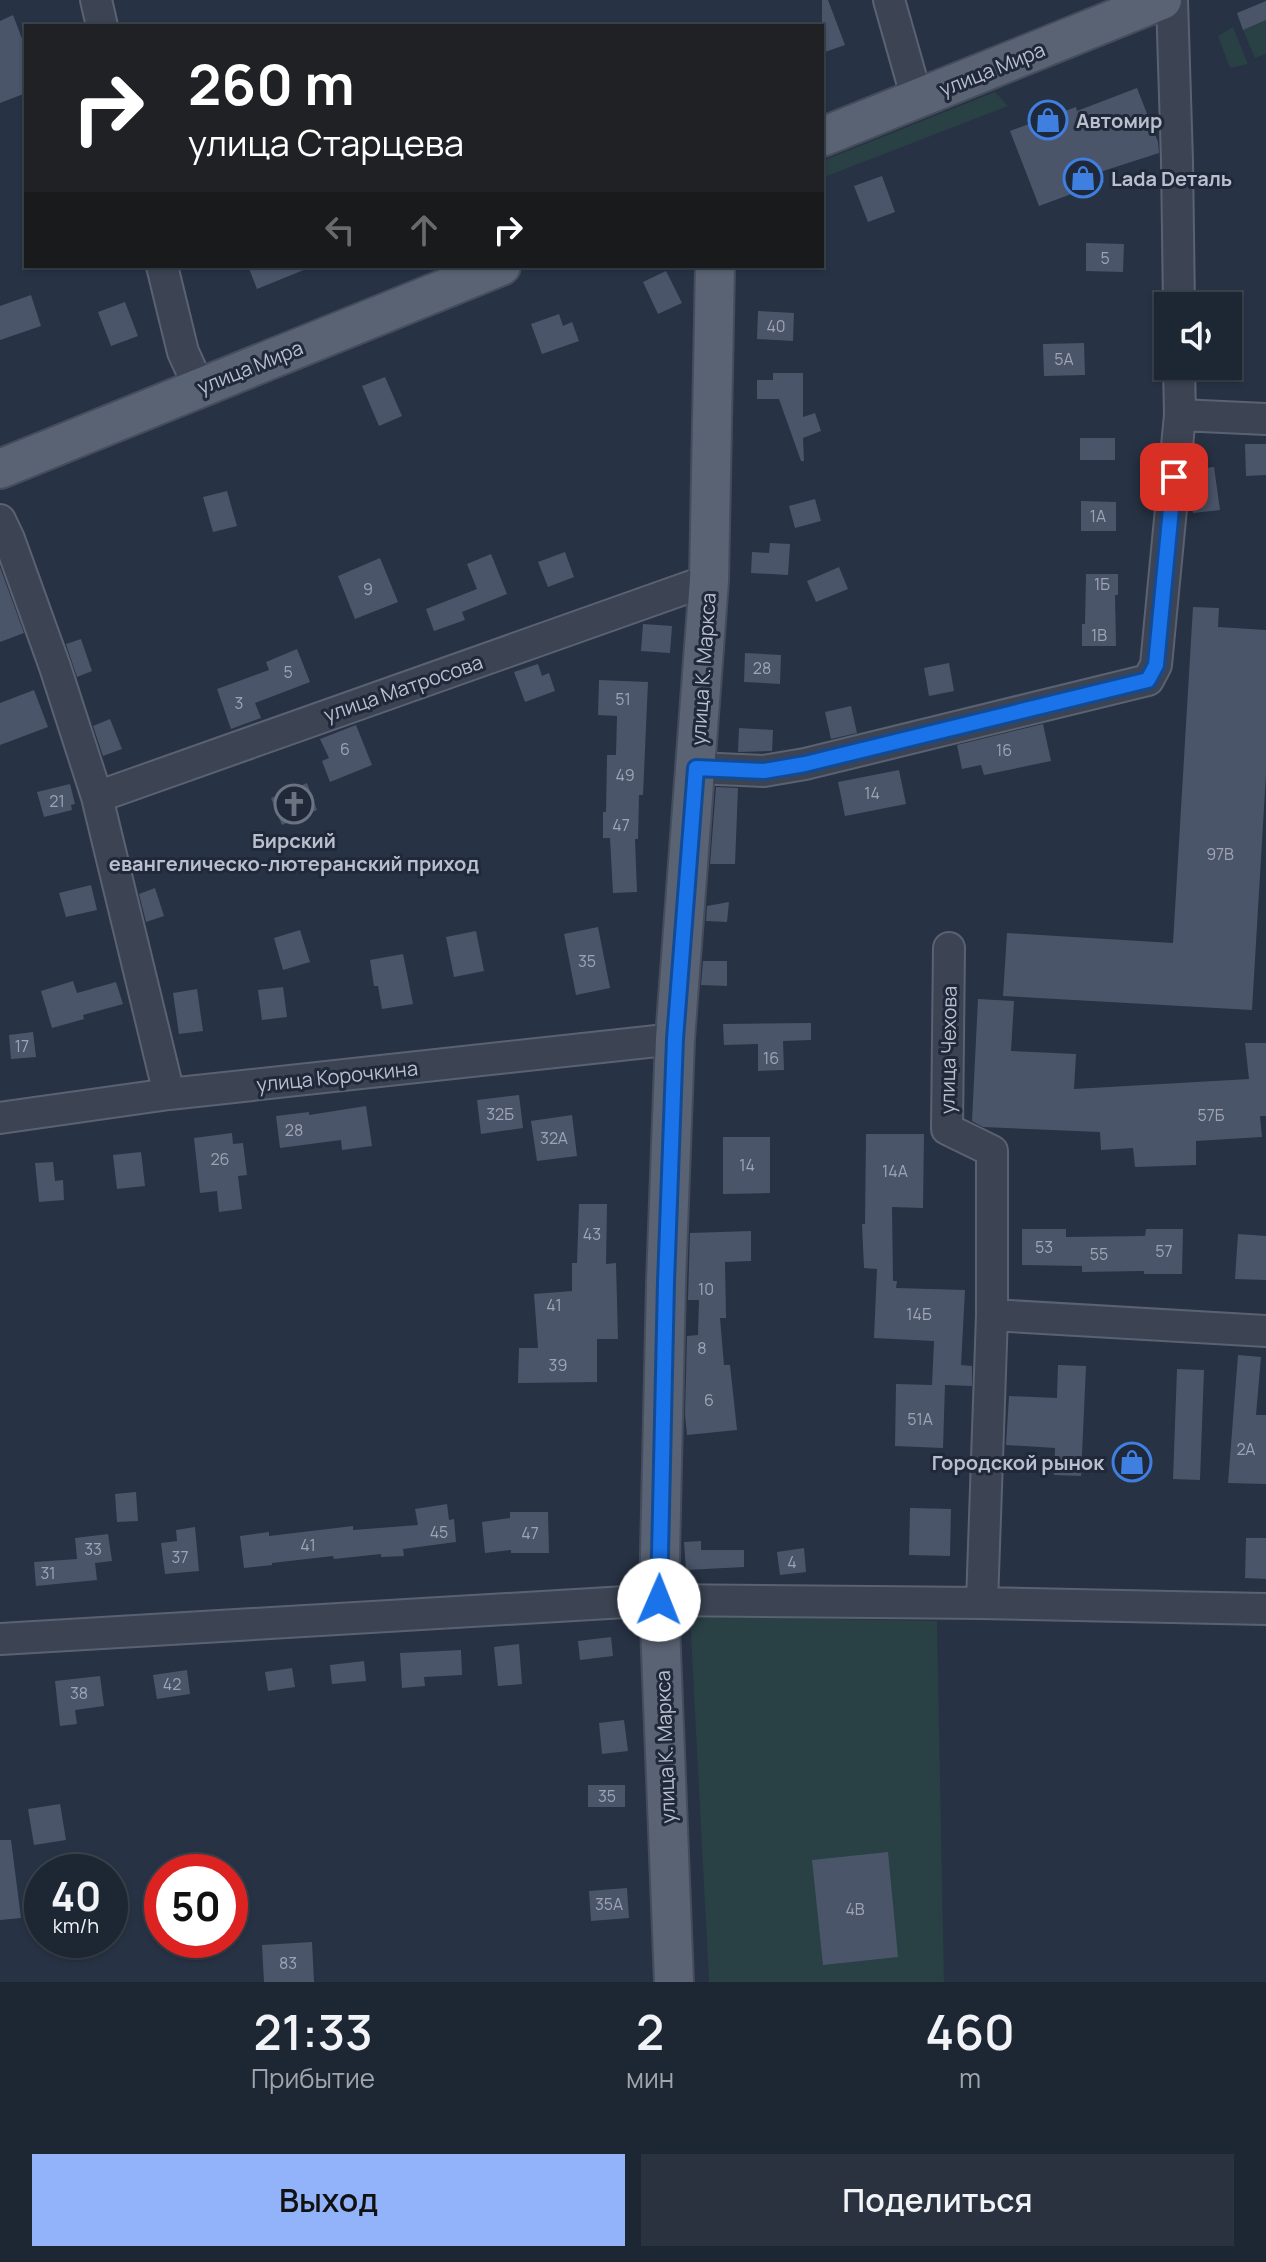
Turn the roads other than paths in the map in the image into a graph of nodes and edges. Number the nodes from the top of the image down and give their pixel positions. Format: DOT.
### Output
graph roads {
  1 [pos="96,0"];
  2 [pos="889,0"];
  3 [pos="1162,0"];
  4 [pos="1172,0"];
  5 [pos="102,24"];
  6 [pos="917,99"];
  7 [pos="824,136"];
  8 [pos="162,268"];
  9 [pos="496,268"];
  10 [pos="715,268"];
  11 [pos="1179,292"];
  12 [pos="1179,380"];
  13 [pos="199,387"];
  14 [pos="1180,415"];
  15 [pos="1266,419"];
  16 [pos="0,469"];
  17 [pos="0,520"];
  18 [pos="709,580"];
  19 [pos="696,768"];
  20 [pos="97,797"];
  21 [pos="949,948"];
  22 [pos="675,1039"];
  23 [pos="169,1094"];
  24 [pos="0,1118"];
  25 [pos="992,1315"];
  26 [pos="1266,1331"];
  27 [pos="659,1600"];
  28 [pos="982,1603"];
  29 [pos="1266,1609"];
  30 [pos="0,1639"];
  31 [pos="674,1982"];
  1 -- 5 [label="street"];
  2 -- 6 [label="street"];
  3 -- 6 [label="main road, улица Мира"];
  4 -- 11 [label="street"];
  6 -- 7 [label="main road, улица Мира"];
  8 -- 13 [label="street"];
  9 -- 13 [label="main road, улица Мира"];
  10 -- 18 [label="main road, улица К. Маркса"];
  12 -- 14 [label="street"];
  13 -- 16 [label="main road, улица Мира"];
  14 -- 15 [label="street"];
  14 -- 19 [label="street"];
  17 -- 20 [label="street"];
  18 -- 19 [label="main road, улица К. Маркса"];
  18 -- 20 [label="street, улица Матросова"];
  19 -- 22 [label="main road, улица К. Маркса"];
  20 -- 23 [label="street"];
  21 -- 25 [label="street, улица Чехова"];
  22 -- 23 [label="street, улица Корочкина"];
  22 -- 27 [label="main road, улица К. Маркса"];
  23 -- 24 [label="street, улица Корочкина"];
  25 -- 26 [label="street"];
  25 -- 28 [label="street, улица Чехова"];
  27 -- 28 [label="street"];
  27 -- 30 [label="street"];
  27 -- 31 [label="main road, улица К. Маркса"];
  28 -- 29 [label="street"];
}
